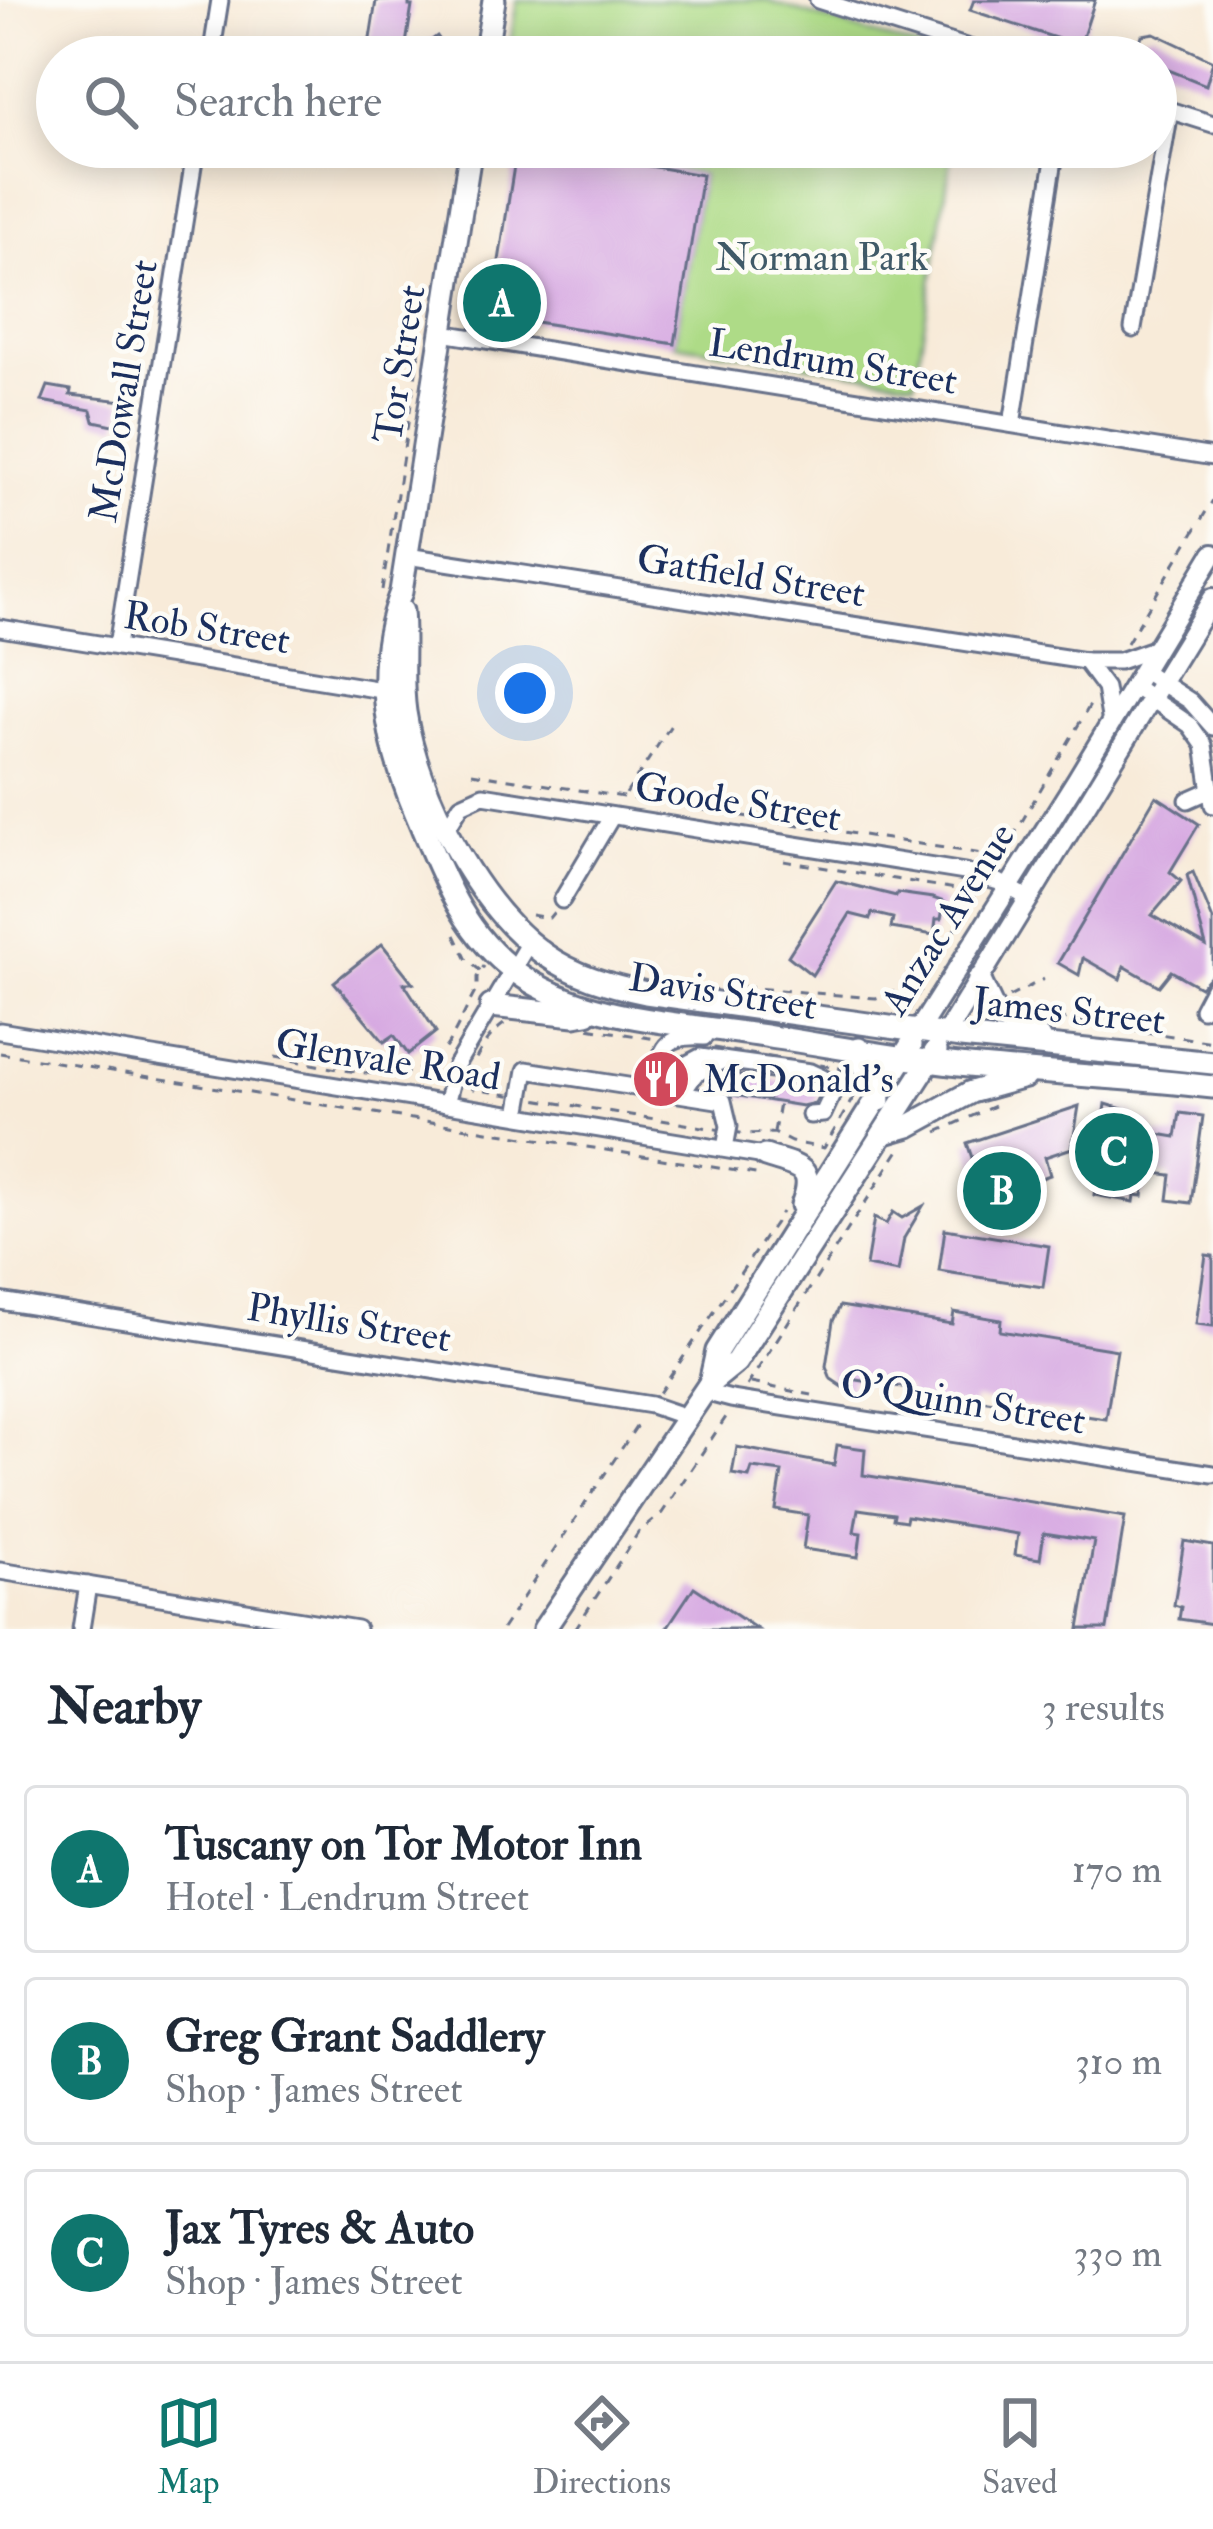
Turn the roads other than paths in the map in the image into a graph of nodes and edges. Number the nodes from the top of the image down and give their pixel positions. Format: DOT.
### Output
graph roads {
  1 [pos="220,0"];
  2 [pos="494,0"];
  3 [pos="818,0"];
  4 [pos="214,36"];
  5 [pos="488,36"];
  6 [pos="931,36"];
  7 [pos="1177,112"];
  8 [pos="1213,124"];
  9 [pos="193,168"];
  10 [pos="467,168"];
  11 [pos="1053,168"];
  12 [pos="1155,168"];
  13 [pos="1133,329"];
  14 [pos="432,331"];
  15 [pos="1012,424"];
  16 [pos="1213,457"];
  17 [pos="1213,554"];
  18 [pos="406,556"];
  19 [pos="1213,598"];
  20 [pos="0,628"];
  21 [pos="117,646"];
  22 [pos="1156,648"];
  23 [pos="1085,661"];
  24 [pos="1138,678"];
  25 [pos="1157,690"];
  26 [pos="393,692"];
  27 [pos="1111,723"];
  28 [pos="1213,727"];
  29 [pos="1209,743"];
  30 [pos="1212,794"];
  31 [pos="1188,800"];
  32 [pos="612,816"];
  33 [pos="447,828"];
  34 [pos="1010,888"];
  35 [pos="1030,899"];
  36 [pos="562,900"];
  37 [pos="529,942"];
  38 [pos="512,970"];
  39 [pos="979,979"];
  40 [pos="1213,988"];
  41 [pos="491,1006"];
  42 [pos="1202,1009"];
  43 [pos="599,1010"];
  44 [pos="913,1022"];
  45 [pos="730,1030"];
  46 [pos="0,1031"];
  47 [pos="945,1034"];
  48 [pos="1050,1043"];
  49 [pos="860,1049"];
  50 [pos="906,1056"];
  51 [pos="931,1060"];
  52 [pos="1213,1063"];
  53 [pos="1042,1072"];
  54 [pos="1213,1087"];
  55 [pos="655,1090"];
  56 [pos="684,1091"];
  57 [pos="880,1100"];
  58 [pos="446,1104"];
  59 [pos="518,1115"];
  60 [pos="810,1115"];
  61 [pos="892,1140"];
  62 [pos="725,1148"];
  63 [pos="765,1166"];
  64 [pos="787,1245"];
  65 [pos="0,1300"];
  66 [pos="707,1388"];
  67 [pos="686,1417"];
  68 [pos="1213,1474"];
  69 [pos="0,1571"];
  70 [pos="88,1585"];
  71 [pos="81,1629"];
  72 [pos="357,1629"];
  73 [pos="544,1629"];
  1 -- 4 [label="street"];
  2 -- 5 [label="highway"];
  3 -- 6 [label="street"];
  7 -- 8 [label="street"];
  9 -- 21 [label="street, McDowall Street"];
  10 -- 14 [label="highway, Tor Street"];
  11 -- 15 [label="street"];
  12 -- 13 [label="street"];
  14 -- 15 [label="street, Lendrum Street"];
  14 -- 18 [label="highway, Tor Street"];
  15 -- 16 [label="street, Lendrum Street"];
  17 -- 22 [label="main road, Anzac Avenue"];
  18 -- 23 [label="street, Gatfield Street"];
  18 -- 26 [label="highway, Tor Street"];
  19 -- 25 [label="main road, Anzac Avenue"];
  20 -- 21 [label="street, Rob Street"];
  21 -- 26 [label="street, Rob Street"];
  22 -- 23 [label="street, Gatfield Street"];
  22 -- 24 [label="main road, Anzac Avenue"];
  23 -- 27 [label="street"];
  24 -- 25 [label="street"];
  24 -- 27 [label="main road, Anzac Avenue"];
  25 -- 28 [label="street"];
  25 -- 29 [label="street"];
  25 -- 35 [label="main road, Anzac Avenue"];
  26 -- 33 [label="highway, Tor Street"];
  26 -- 38 [label="highway, Tor Street"];
  27 -- 34 [label="main road, Anzac Avenue"];
  29 -- 30 [label="street"];
  30 -- 31 [label="street"];
  32 -- 33 [label="street, Goode Street"];
  32 -- 34 [label="street, Goode Street"];
  32 -- 36 [label="street"];
  33 -- 37 [label="highway, Tor Street"];
  34 -- 35 [label="street, Goode Street"];
  34 -- 44 [label="main road, Anzac Avenue"];
  35 -- 39 [label="main road, Anzac Avenue"];
  37 -- 38 [label="street"];
  37 -- 44 [label="highway, Davis Street"];
  38 -- 41 [label="street"];
  38 -- 43 [label="highway, Davis Street"];
  39 -- 47 [label="main road, Anzac Avenue"];
  39 -- 48 [label="highway"];
  40 -- 42 [label="street"];
  41 -- 43 [label="highway"];
  41 -- 58 [label="street"];
  43 -- 45 [label="highway, Davis Street"];
  44 -- 47 [label="highway, James Street"];
  44 -- 50 [label="highway, Anzac Avenue"];
  45 -- 49 [label="highway, Davis Street"];
  45 -- 55 [label="street"];
  46 -- 58 [label="street, Glenvale Road"];
  47 -- 48 [label="highway, James Street"];
  47 -- 51 [label="highway, Anzac Avenue"];
  48 -- 52 [label="highway, James Street"];
  49 -- 50 [label="highway, Davis Street"];
  49 -- 57 [label="highway"];
  50 -- 51 [label="highway, Davis Street"];
  50 -- 57 [label="highway, Anzac Avenue"];
  51 -- 53 [label="highway, James Street"];
  51 -- 61 [label="highway, Anzac Avenue"];
  53 -- 54 [label="highway, James Street"];
  53 -- 61 [label="highway"];
  55 -- 56 [label="street"];
  55 -- 59 [label="street"];
  56 -- 60 [label="street"];
  56 -- 62 [label="street"];
  57 -- 64 [label="highway, Anzac Avenue"];
  58 -- 59 [label="street, Glenvale Road"];
  59 -- 62 [label="street, Glenvale Road"];
  61 -- 66 [label="highway, Anzac Avenue"];
  62 -- 63 [label="street, Glenvale Road"];
  63 -- 64 [label="highway"];
  64 -- 66 [label="highway, Anzac Avenue"];
  65 -- 67 [label="street, Phyllis Street"];
  66 -- 67 [label="highway, Anzac Avenue"];
  66 -- 68 [label="street, O'Quinn Street"];
  67 -- 73 [label="highway, Anzac Avenue"];
  69 -- 70 [label="street"];
  70 -- 71 [label="street"];
  70 -- 72 [label="street"];
}
